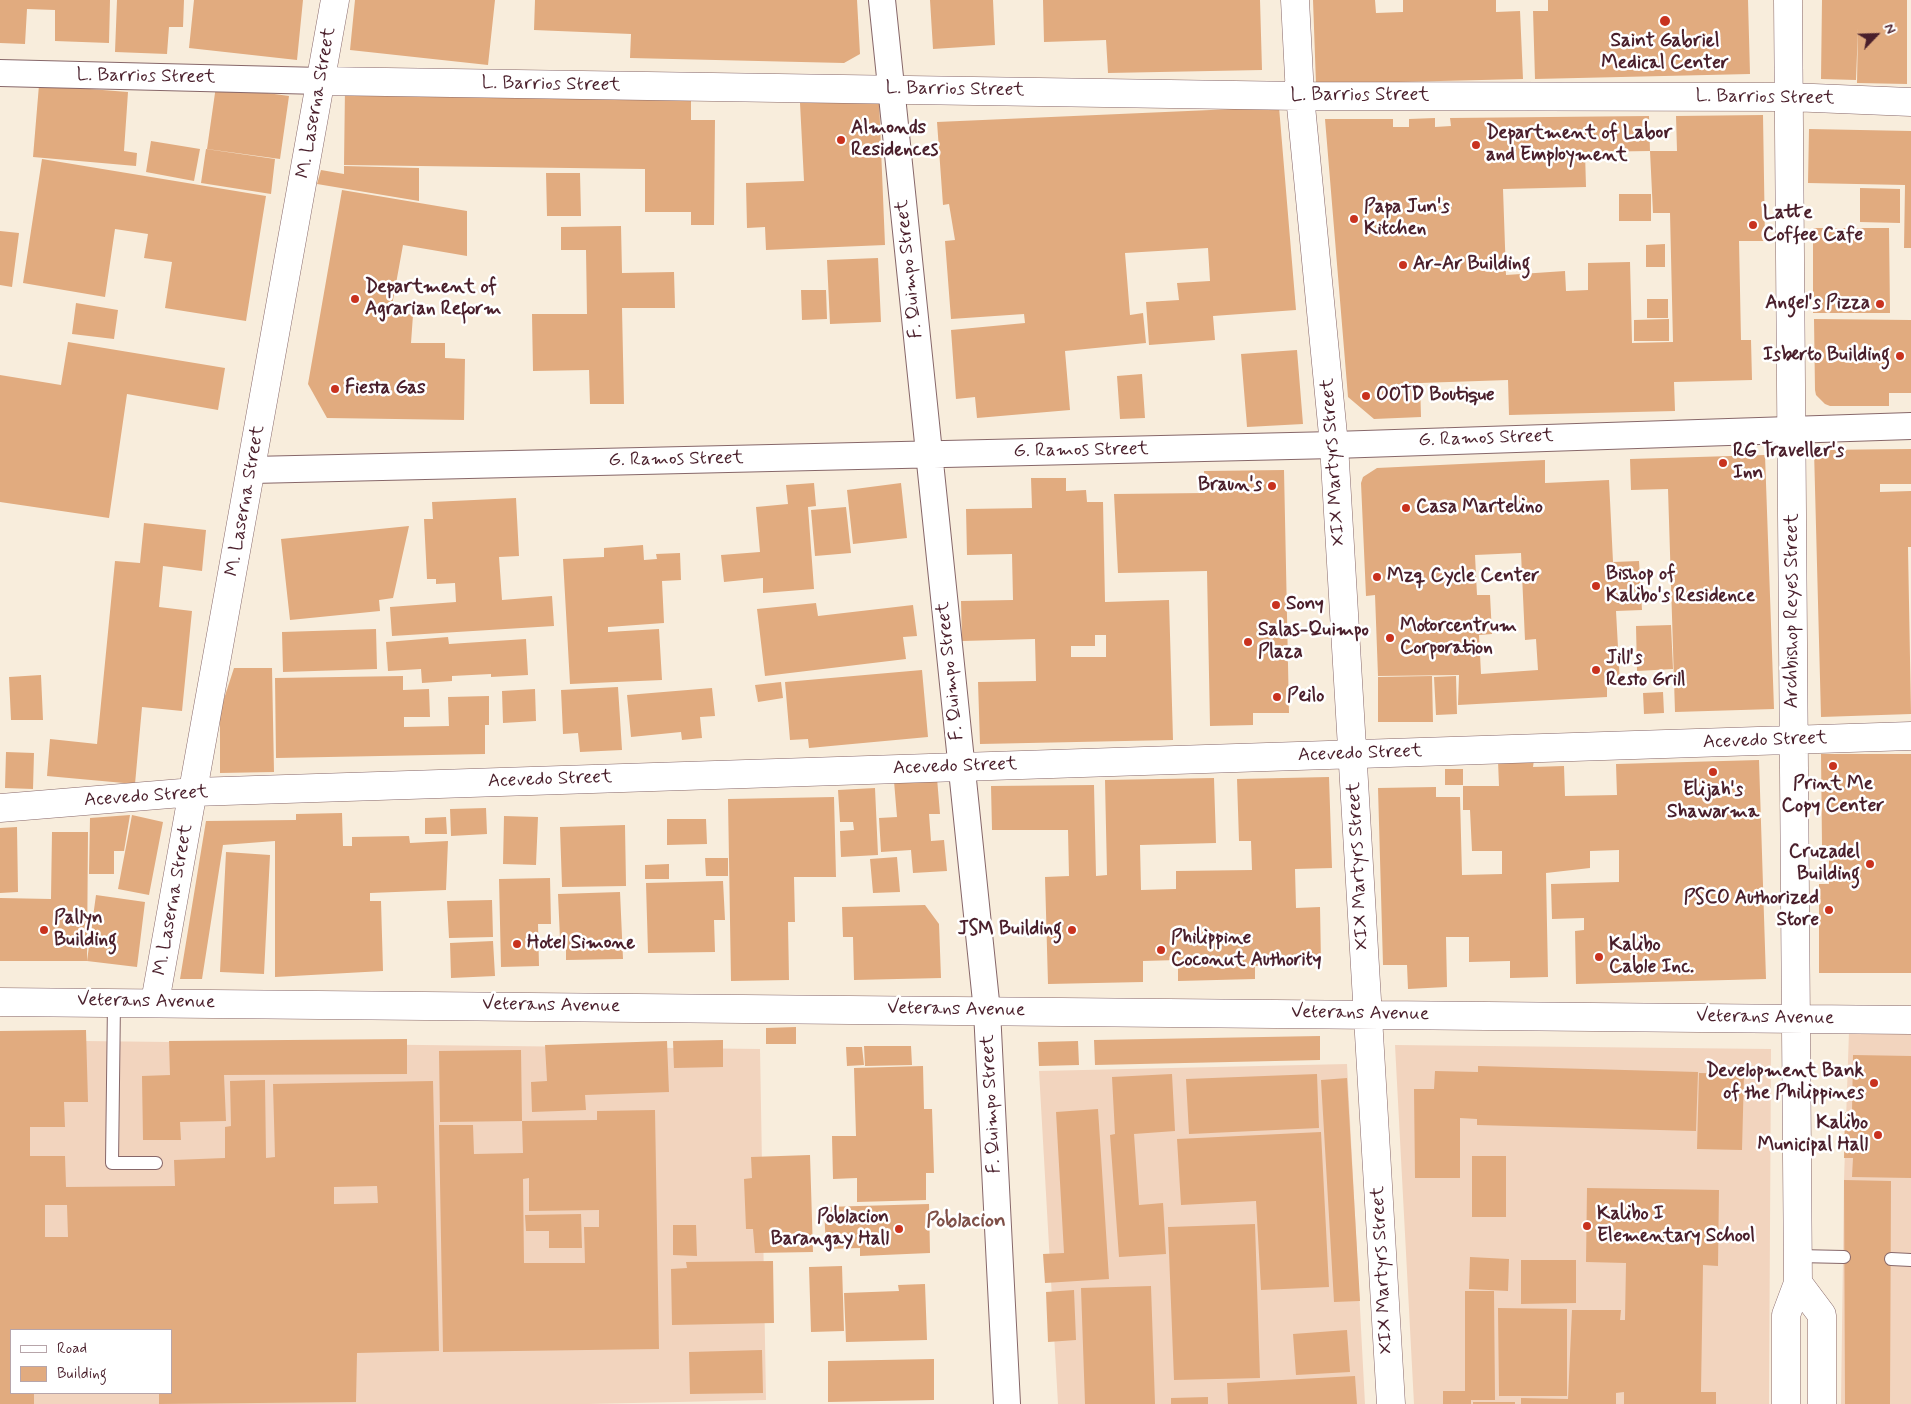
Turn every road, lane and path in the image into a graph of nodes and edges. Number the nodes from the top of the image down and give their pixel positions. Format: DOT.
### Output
graph roads {
  1 [pos="335,0"];
  2 [pos="882,0"];
  3 [pos="1295,0"];
  4 [pos="1788,0"];
  5 [pos="0,73"];
  6 [pos="321,81"];
  7 [pos="891,89"];
  8 [pos="1300,96"];
  9 [pos="1789,97"];
  10 [pos="1911,102"];
  11 [pos="1911,426"];
  12 [pos="1792,429"];
  13 [pos="1334,445"];
  14 [pos="929,455"];
  15 [pos="252,470"];
  16 [pos="1911,736"];
  17 [pos="1794,740"];
  18 [pos="1352,755"];
  19 [pos="961,766"];
  20 [pos="194,792"];
  21 [pos="0,808"];
  22 [pos="0,1002"];
  23 [pos="114,1002"];
  24 [pos="155,1002"];
  25 [pos="987,1010"];
  26 [pos="1368,1014"];
  27 [pos="1796,1019"];
  28 [pos="1911,1020"];
  29 [pos="156,1163"];
  30 [pos="1798,1256"];
  31 [pos="1844,1257"];
  32 [pos="1891,1259"];
  33 [pos="1911,1260"];
  34 [pos="1798,1283"];
  35 [pos="1006,1404"];
  36 [pos="1391,1404"];
  37 [pos="1786,1404"];
  38 [pos="1822,1404"];
  1 -- 6 [label="street, M. Laserna Street"];
  2 -- 7 [label="street, F. Quimpo Street"];
  3 -- 8 [label="street, XIX Martyrs Street"];
  4 -- 9 [label="street, Archbishop Reyes Street"];
  5 -- 6 [label="street, L. Barrios Street"];
  6 -- 7 [label="street, L. Barrios Street"];
  6 -- 15 [label="street, M. Laserna Street"];
  7 -- 8 [label="street, L. Barrios Street"];
  7 -- 14 [label="street, F. Quimpo Street"];
  8 -- 9 [label="street, L. Barrios Street"];
  8 -- 13 [label="street, XIX Martyrs Street"];
  9 -- 10 [label="street, L. Barrios Street"];
  9 -- 12 [label="street, Archbishop Reyes Street"];
  11 -- 12 [label="street, G. Ramos Street"];
  12 -- 13 [label="street, G. Ramos Street"];
  12 -- 17 [label="street, Archbishop Reyes Street"];
  13 -- 14 [label="street, G. Ramos Street"];
  13 -- 18 [label="street, XIX Martyrs Street"];
  14 -- 15 [label="street, G. Ramos Street"];
  14 -- 19 [label="street, F. Quimpo Street"];
  15 -- 20 [label="street, M. Laserna Street"];
  16 -- 17 [label="street, Acevedo Street"];
  17 -- 18 [label="street, Acevedo Street"];
  17 -- 27 [label="street, Archbishop Reyes Street"];
  18 -- 19 [label="street, Acevedo Street"];
  18 -- 26 [label="street, XIX Martyrs Street"];
  19 -- 20 [label="street, Acevedo Street"];
  19 -- 25 [label="street, F. Quimpo Street"];
  20 -- 21 [label="street, Acevedo Street"];
  20 -- 24 [label="street, M. Laserna Street"];
  22 -- 23 [label="street, Veterans Avenue"];
  23 -- 24 [label="street, Veterans Avenue"];
  23 -- 29 [label="lane"];
  24 -- 25 [label="street, Veterans Avenue"];
  25 -- 26 [label="street, Veterans Avenue"];
  25 -- 35 [label="street, F. Quimpo Street"];
  26 -- 27 [label="street, Veterans Avenue"];
  26 -- 36 [label="street, XIX Martyrs Street"];
  27 -- 28 [label="street, Veterans Avenue"];
  27 -- 30 [label="street, Archbishop Reyes Street"];
  30 -- 31 [label="lane"];
  30 -- 34 [label="street, Archbishop Reyes Street"];
  32 -- 33 [label="lane"];
  34 -- 37 [label="street, Archbishop Reyes Street"];
  34 -- 38 [label="street"];
}
